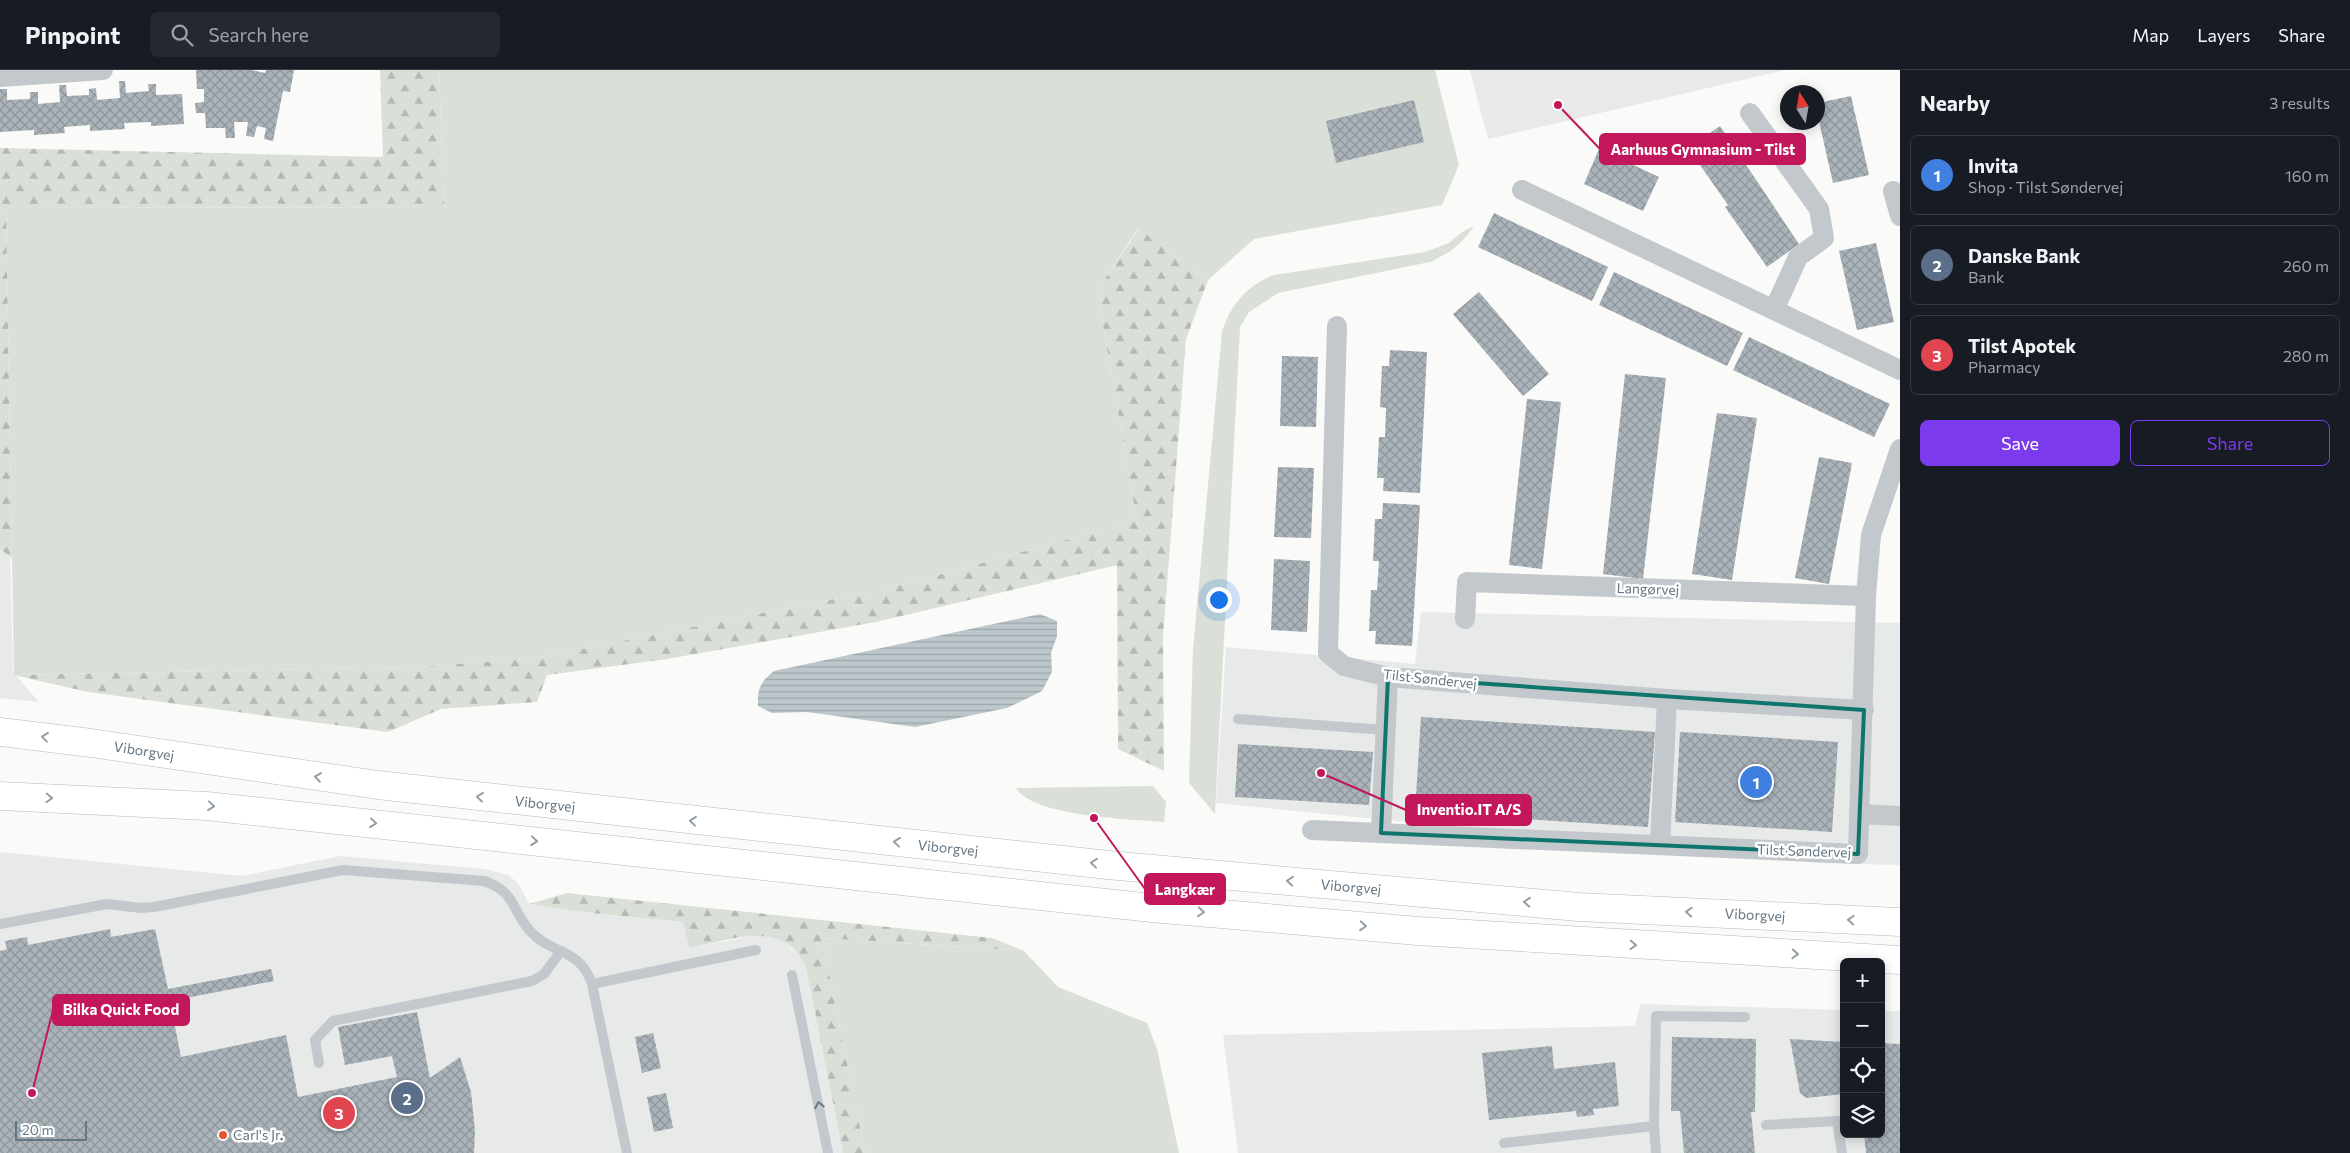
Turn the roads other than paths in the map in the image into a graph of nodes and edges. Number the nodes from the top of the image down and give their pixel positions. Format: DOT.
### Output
graph roads {
  1 [pos="2,70"];
  2 [pos="102,70"];
  3 [pos="0,76"];
  4 [pos="1750,113"];
  5 [pos="1522,190"];
  6 [pos="1893,191"];
  7 [pos="1900,216"];
  8 [pos="1774,310"];
  9 [pos="1337,326"];
  10 [pos="1900,370"];
  11 [pos="1900,450"];
  12 [pos="1866,596"];
  13 [pos="1465,619"];
  14 [pos="1388,677"];
  15 [pos="1667,699"];
  16 [pos="1864,710"];
  17 [pos="1238,719"];
  18 [pos="1385,730"];
  19 [pos="0,732"];
  20 [pos="0,796"];
  21 [pos="1859,814"];
  22 [pos="1900,816"];
  23 [pos="1312,830"];
  24 [pos="1381,833"];
  25 [pos="1660,845"];
  26 [pos="1900,922"];
  27 [pos="0,924"];
  28 [pos="756,950"];
  29 [pos="562,951"];
  30 [pos="1900,960"];
  31 [pos="792,975"];
  32 [pos="592,984"];
  33 [pos="1745,1017"];
  34 [pos="319,1063"];
  35 [pos="1766,1125"];
  36 [pos="1654,1126"];
  37 [pos="1504,1143"];
  38 [pos="627,1153"];
  39 [pos="828,1153"];
  40 [pos="1656,1153"];
  41 [pos="1842,1153"];
  1 -- 3 [label="street"];
  2 -- 3 [label="street"];
  4 -- 8 [label="street"];
  5 -- 8 [label="street"];
  6 -- 7 [label="street"];
  8 -- 10 [label="street"];
  9 -- 14 [label="street, Tilst Søndervej"];
  11 -- 12 [label="street"];
  12 -- 13 [label="street, Langørvej"];
  12 -- 16 [label="street"];
  14 -- 15 [label="street, Tilst Søndervej"];
  14 -- 18 [label="street"];
  15 -- 16 [label="street, Tilst Søndervej"];
  15 -- 25 [label="street"];
  16 -- 21 [label="street"];
  17 -- 18 [label="lane"];
  18 -- 24 [label="street"];
  26 -- 19 [label="main road, Viborgvej, one-way"];
  20 -- 30 [label="main road, one-way"];
  21 -- 22 [label="street"];
  21 -- 25 [label="street, Tilst Søndervej"];
  23 -- 24 [label="street, Tilst Søndervej"];
  24 -- 25 [label="street, Tilst Søndervej"];
  27 -- 29 [label="lane"];
  28 -- 32 [label="lane"];
  29 -- 32 [label="lane"];
  29 -- 34 [label="lane"];
  39 -- 31 [label="lane, one-way"];
  32 -- 38 [label="lane"];
  33 -- 36 [label="lane"];
  35 -- 41 [label="lane"];
  36 -- 37 [label="lane"];
  36 -- 40 [label="lane"];
}
